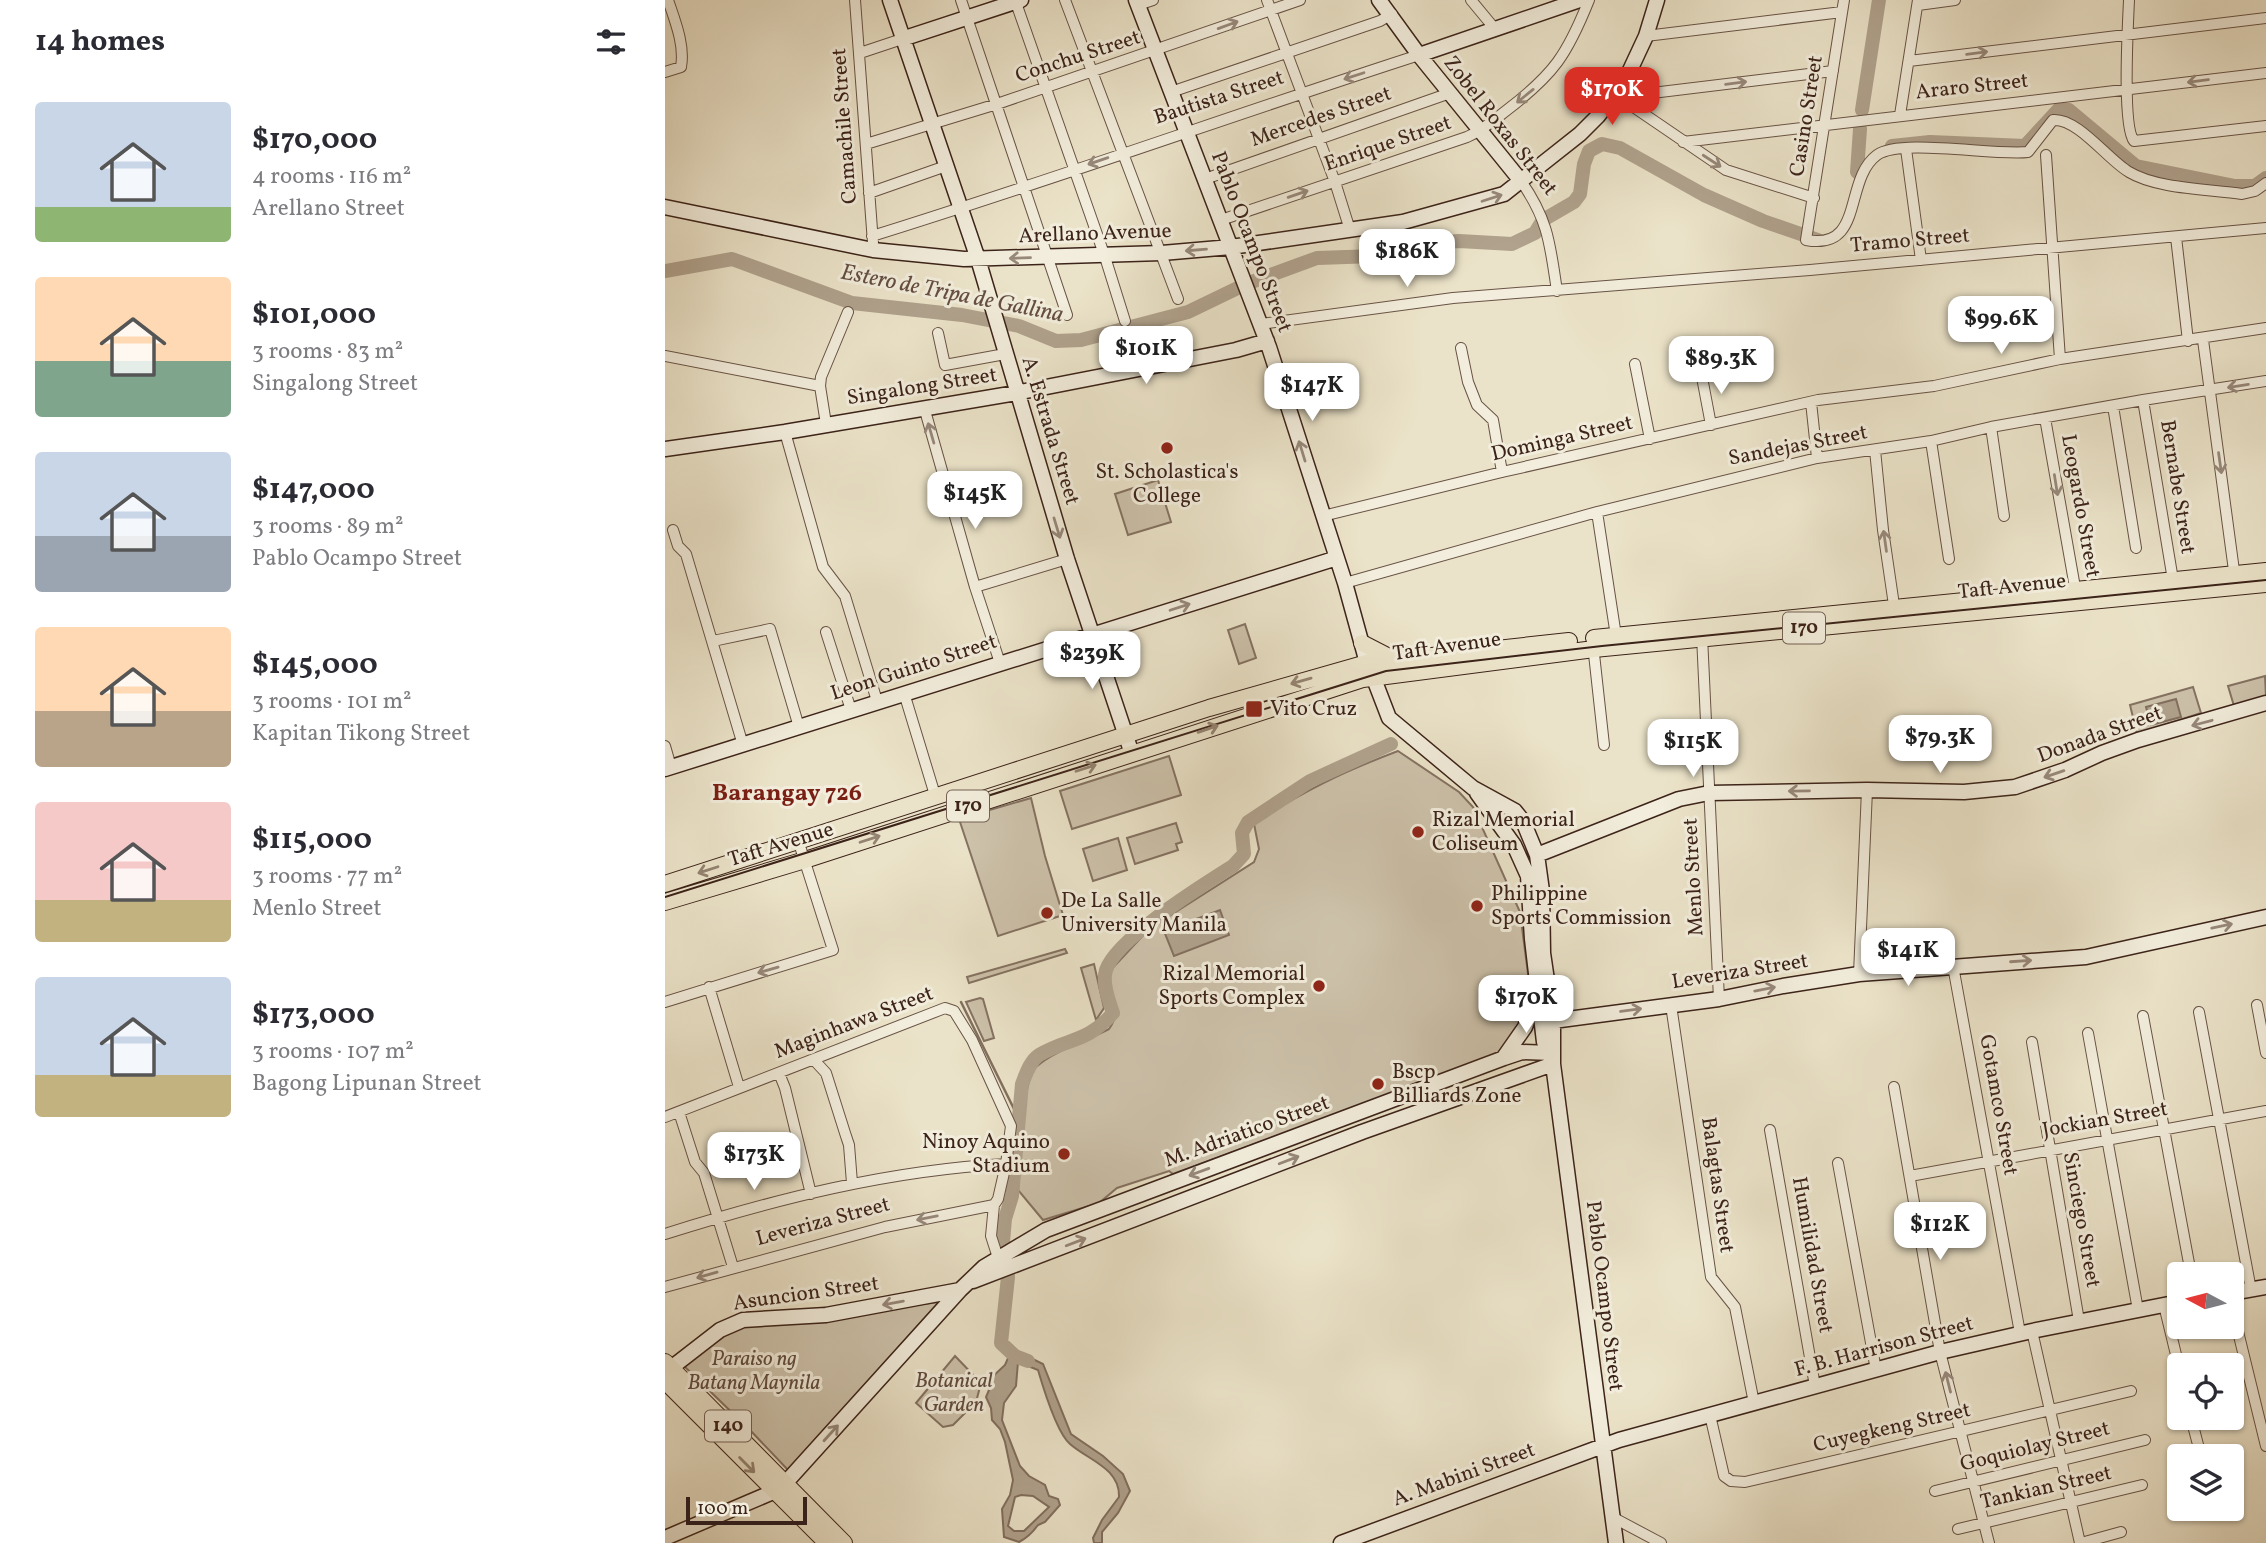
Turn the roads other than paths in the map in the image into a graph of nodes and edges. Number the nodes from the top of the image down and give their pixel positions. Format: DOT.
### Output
graph roads {
  1 [pos="668,0"];
  2 [pos="855,0"];
  3 [pos="890,0"];
  4 [pos="961,0"];
  5 [pos="1065,0"];
  6 [pos="1153,0"];
  7 [pos="1300,0"];
  8 [pos="1379,0"];
  9 [pos="1471,0"];
  10 [pos="1580,0"];
  11 [pos="1589,0"];
  12 [pos="1657,0"];
  13 [pos="1844,0"];
  14 [pos="1955,0"];
  15 [pos="2129,0"];
  16 [pos="1017,1"];
  17 [pos="1137,2"];
  18 [pos="1918,3"];
  19 [pos="1551,4"];
  20 [pos="1269,5"];
  21 [pos="1842,12"];
  22 [pos="1392,14"];
  23 [pos="967,17"];
  24 [pos="2266,18"];
  25 [pos="670,21"];
  26 [pos="1495,29"];
  27 [pos="2128,34"];
  28 [pos="1646,36"];
  29 [pos="902,38"];
  30 [pos="1156,51"];
  31 [pos="860,53"];
  32 [pos="1287,53"];
  33 [pos="1419,55"];
  34 [pos="1909,61"];
  35 [pos="1833,71"];
  36 [pos="665,72"];
  37 [pos="1091,72"];
  38 [pos="2266,73"];
  39 [pos="1045,88"];
  40 [pos="2127,89"];
  41 [pos="1171,92"];
  42 [pos="1302,93"];
  43 [pos="1450,93"];
  44 [pos="1618,96"];
  45 [pos="997,104"];
  46 [pos="1900,115"];
  47 [pos="932,125"];
  48 [pos="1825,125"];
  49 [pos="2266,126"];
  50 [pos="1186,131"];
  51 [pos="1480,131"];
  52 [pos="1319,138"];
  53 [pos="1683,142"];
  54 [pos="866,144"];
  55 [pos="1906,149"];
  56 [pos="1123,153"];
  57 [pos="2046,155"];
  58 [pos="946,166"];
  59 [pos="1074,170"];
  60 [pos="1205,179"];
  61 [pos="1521,181"];
  62 [pos="1335,182"];
  63 [pos="2266,183"];
  64 [pos="1023,187"];
  65 [pos="869,193"];
  66 [pos="1814,198"];
  67 [pos="665,207"];
  68 [pos="960,209"];
  69 [pos="1221,220"];
  70 [pos="2266,229"];
  71 [pos="1350,230"];
  72 [pos="2176,237"];
  73 [pos="873,243"];
  74 [pos="1231,247"];
  75 [pos="2052,248"];
  76 [pos="1162,253"];
  77 [pos="1049,257"];
  78 [pos="1105,257"];
  79 [pos="978,260"];
  80 [pos="1921,260"];
  81 [pos="1557,291"];
  82 [pos="1178,299"];
  83 [pos="848,312"];
  84 [pos="1067,315"];
  85 [pos="1125,321"];
  86 [pos="1261,324"];
  87 [pos="2266,328"];
  88 [pos="938,333"];
  89 [pos="2203,340"];
  90 [pos="1267,341"];
  91 [pos="2188,341"];
  92 [pos="1461,348"];
  93 [pos="1005,354"];
  94 [pos="665,356"];
  95 [pos="2060,359"];
  96 [pos="1635,364"];
  97 [pos="1702,372"];
  98 [pos="2266,382"];
  99 [pos="820,386"];
  100 [pos="2210,390"];
  101 [pos="1016,393"];
  102 [pos="2143,400"];
  103 [pos="1811,402"];
  104 [pos="2113,405"];
  105 [pos="924,407"];
  106 [pos="2045,418"];
  107 [pos="826,424"];
  108 [pos="1711,425"];
  109 [pos="1991,427"];
  110 [pos="785,432"];
  111 [pos="1650,439"];
  112 [pos="1931,441"];
  113 [pos="665,449"];
  114 [pos="1875,450"];
  115 [pos="1817,458"];
  116 [pos="1503,472"];
  117 [pos="1597,512"];
  118 [pos="1323,516"];
  119 [pos="2004,516"];
  120 [pos="673,530"];
  121 [pos="2136,548"];
  122 [pos="1337,558"];
  123 [pos="1067,559"];
  124 [pos="1949,559"];
  125 [pos="2266,571"];
  126 [pos="2173,580"];
  127 [pos="2235,580"];
  128 [pos="1345,583"];
  129 [pos="2266,584"];
  130 [pos="975,587"];
  131 [pos="2135,590"];
  132 [pos="2074,596"];
  133 [pos="1895,614"];
  134 [pos="826,632"];
  135 [pos="1702,633"];
  136 [pos="1092,635"];
  137 [pos="1616,636"];
  138 [pos="713,641"];
  139 [pos="1362,643"];
  140 [pos="1593,644"];
  141 [pos="1399,660"];
  142 [pos="1000,663"];
  143 [pos="1367,663"];
  144 [pos="1374,679"];
  145 [pos="904,693"];
  146 [pos="877,701"];
  147 [pos="2266,703"];
  148 [pos="851,710"];
  149 [pos="799,727"];
  150 [pos="1126,735"];
  151 [pos="743,745"];
  152 [pos="1604,745"];
  153 [pos="665,746"];
  154 [pos="1132,754"];
  155 [pos="668,768"];
  156 [pos="992,778"];
  157 [pos="1473,788"];
  158 [pos="1867,790"];
  159 [pos="1709,793"];
  160 [pos="935,795"];
  161 [pos="1000,796"];
  162 [pos="1515,811"];
  163 [pos="1500,824"];
  164 [pos="798,840"];
  165 [pos="805,860"];
  166 [pos="1535,866"];
  167 [pos="665,884"];
  168 [pos="665,902"];
  169 [pos="2266,917"];
  170 [pos="1953,966"];
  171 [pos="1859,974"];
  172 [pos="709,987"];
  173 [pos="1537,991"];
  174 [pos="1719,999"];
  175 [pos="665,1002"];
  176 [pos="1671,1005"];
  177 [pos="2257,1005"];
  178 [pos="2199,1012"];
  179 [pos="2143,1016"];
  180 [pos="1553,1021"];
  181 [pos="2088,1033"];
  182 [pos="2032,1042"];
  183 [pos="2266,1053"];
  184 [pos="1504,1058"];
  185 [pos="1553,1059"];
  186 [pos="814,1060"];
  187 [pos="779,1073"];
  188 [pos="739,1087"];
  189 [pos="1894,1087"];
  190 [pos="2266,1111"];
  191 [pos="679,1112"];
  192 [pos="665,1117"];
  193 [pos="2219,1120"];
  194 [pos="2165,1129"];
  195 [pos="1770,1130"];
  196 [pos="2107,1140"];
  197 [pos="2049,1150"];
  198 [pos="1989,1161"];
  199 [pos="1838,1163"];
  200 [pos="1006,1164"];
  201 [pos="1910,1176"];
  202 [pos="852,1183"];
  203 [pos="811,1194"];
  204 [pos="994,1205"];
  205 [pos="719,1217"];
  206 [pos="665,1234"];
  207 [pos="2189,1262"];
  208 [pos="1005,1263"];
  209 [pos="733,1267"];
  210 [pos="665,1287"];
  211 [pos="964,1287"];
  212 [pos="2266,1287"];
  213 [pos="2251,1290"];
  214 [pos="2244,1291"];
  215 [pos="2167,1304"];
  216 [pos="2164,1305"];
  217 [pos="2138,1310"];
  218 [pos="2079,1321"];
  219 [pos="2026,1332"];
  220 [pos="2240,1339"];
  221 [pos="1941,1352"];
  222 [pos="2176,1353"];
  223 [pos="667,1370"];
  224 [pos="1876,1370"];
  225 [pos="1815,1387"];
  226 [pos="2131,1391"];
  227 [pos="1754,1403"];
  228 [pos="2050,1410"];
  229 [pos="1710,1415"];
  230 [pos="1961,1432"];
  231 [pos="2145,1440"];
  232 [pos="1602,1445"];
  233 [pos="2266,1446"];
  234 [pos="2061,1460"];
  235 [pos="1973,1481"];
  236 [pos="2142,1485"];
  237 [pos="780,1488"];
  238 [pos="1935,1491"];
  239 [pos="2070,1502"];
  240 [pos="1612,1517"];
  241 [pos="1984,1523"];
  242 [pos="1958,1529"];
  243 [pos="2121,1532"];
  244 [pos="665,1538"];
  245 [pos="827,1543"];
  246 [pos="844,1543"];
  247 [pos="1341,1543"];
  248 [pos="1616,1543"];
  249 [pos="1661,1543"];
  250 [pos="1989,1543"];
  251 [pos="2081,1543"];
  1 -- 25 [label="street"];
  2 -- 31 [label="street, Camachile Street"];
  3 -- 29 [label="street, A. Estrada Street"];
  4 -- 23 [label="street"];
  5 -- 37 [label="street"];
  6 -- 17 [label="street"];
  7 -- 20 [label="street, Conchu Street"];
  8 -- 22 [label="street, Zobel Roxas Street"];
  9 -- 26 [label="street"];
  10 -- 19 [label="street, Bautista Street"];
  11 -- 51 [label="street, Enrique Street, one-way"];
  12 -- 28 [label="street, Arellano Avenue"];
  13 -- 21 [label="street, Casino Street"];
  14 -- 18 [label="street"];
  15 -- 27 [label="street"];
  16 -- 23 [label="street"];
  16 -- 39 [label="street"];
  17 -- 30 [label="street, Pablo Ocampo Street"];
  18 -- 34 [label="street"];
  19 -- 26 [label="street, Bautista Street"];
  30 -- 20 [label="street, Conchu Street, one-way"];
  20 -- 32 [label="street"];
  21 -- 28 [label="street"];
  21 -- 35 [label="street, Casino Street"];
  22 -- 32 [label="street"];
  22 -- 33 [label="street, Zobel Roxas Street"];
  23 -- 29 [label="street"];
  23 -- 45 [label="street"];
  24 -- 27 [label="street"];
  25 -- 36 [label="street"];
  26 -- 33 [label="street, Bautista Street"];
  34 -- 27 [label="street, one-way"];
  27 -- 40 [label="street"];
  28 -- 44 [label="street, Arellano Avenue"];
  29 -- 31 [label="street"];
  29 -- 47 [label="street, A. Estrada Street"];
  30 -- 37 [label="street, Conchu Street"];
  30 -- 41 [label="street, Pablo Ocampo Street"];
  31 -- 54 [label="street, Camachile Street"];
  32 -- 41 [label="street"];
  32 -- 42 [label="street"];
  33 -- 42 [label="street, Bautista Street, one-way"];
  33 -- 43 [label="street, Zobel Roxas Street"];
  34 -- 46 [label="street"];
  44 -- 35 [label="street, one-way"];
  35 -- 48 [label="street, Casino Street"];
  37 -- 39 [label="street, Conchu Street"];
  37 -- 56 [label="street"];
  38 -- 40 [label="street, Araro Street, one-way"];
  39 -- 45 [label="street, Conchu Street"];
  39 -- 59 [label="street"];
  40 -- 46 [label="street, Araro Street"];
  40 -- 49 [label="street"];
  41 -- 50 [label="street, Pablo Ocampo Street"];
  42 -- 50 [label="street, Bautista Street"];
  42 -- 52 [label="street"];
  43 -- 51 [label="street, Zobel Roxas Street"];
  43 -- 52 [label="street, Mercedes Street"];
  44 -- 53 [label="street"];
  44 -- 61 [label="street, Arellano Avenue"];
  45 -- 47 [label="street, Conchu Street"];
  45 -- 64 [label="street"];
  46 -- 48 [label="street, Araro Street"];
  47 -- 54 [label="street, Conchu Street"];
  47 -- 58 [label="street, A. Estrada Street"];
  48 -- 53 [label="street, Araro Street"];
  48 -- 66 [label="street, Casino Street"];
  50 -- 56 [label="street, Bautista Street"];
  50 -- 60 [label="street, Pablo Ocampo Street"];
  51 -- 61 [label="street, Zobel Roxas Street"];
  51 -- 62 [label="street, Enrique Street"];
  52 -- 60 [label="street, Mercedes Street"];
  52 -- 62 [label="street"];
  53 -- 66 [label="street, one-way"];
  54 -- 65 [label="street, Camachile Street"];
  55 -- 63 [label="street"];
  55 -- 66 [label="street, Casino Street"];
  55 -- 80 [label="street"];
  56 -- 59 [label="street, Bautista Street, one-way"];
  56 -- 76 [label="street"];
  57 -- 75 [label="street"];
  58 -- 65 [label="street"];
  58 -- 68 [label="street, A. Estrada Street"];
  59 -- 64 [label="street, Bautista Street"];
  59 -- 78 [label="street"];
  60 -- 69 [label="street, Pablo Ocampo Street"];
  71 -- 61 [label="street, Arellano Avenue, one-way"];
  61 -- 81 [label="street, Zobel Roxas Street"];
  69 -- 62 [label="street, Enrique Street, one-way"];
  62 -- 71 [label="street"];
  64 -- 68 [label="street, Bautista Street"];
  64 -- 77 [label="street"];
  65 -- 73 [label="street, Camachile Street"];
  67 -- 73 [label="street, Arellano Avenue"];
  68 -- 73 [label="street, Bautista Street"];
  68 -- 79 [label="street, A. Estrada Street"];
  69 -- 74 [label="street, Pablo Ocampo Street"];
  70 -- 72 [label="street, Tramo Street"];
  71 -- 74 [label="street, Arellano Avenue"];
  72 -- 75 [label="street, Tramo Street"];
  72 -- 91 [label="street"];
  73 -- 79 [label="street, Arellano Avenue"];
  74 -- 76 [label="street, Arellano Avenue, one-way"];
  74 -- 86 [label="street, Pablo Ocampo Street"];
  75 -- 80 [label="street, Tramo Street"];
  75 -- 95 [label="street"];
  76 -- 78 [label="street, Arellano Avenue"];
  76 -- 82 [label="street"];
  77 -- 78 [label="street, Arellano Avenue"];
  77 -- 79 [label="street, Arellano Avenue, one-way"];
  77 -- 84 [label="street"];
  78 -- 85 [label="street"];
  79 -- 93 [label="street, A. Estrada Street"];
  80 -- 81 [label="street, Tramo Street"];
  81 -- 86 [label="street, Tramo Street"];
  83 -- 99 [label="street"];
  86 -- 90 [label="street, Pablo Ocampo Street"];
  87 -- 89 [label="street, Dominga Street"];
  88 -- 93 [label="street"];
  89 -- 91 [label="street, Dominga Street"];
  89 -- 100 [label="street"];
  90 -- 101 [label="street, Singalong Street"];
  118 -- 90 [label="street, Pablo Ocampo Street, one-way"];
  91 -- 95 [label="street, Dominga Street"];
  92 -- 116 [label="street"];
  93 -- 101 [label="street, A. Estrada Street"];
  94 -- 99 [label="street"];
  95 -- 103 [label="street, Dominga Street"];
  96 -- 111 [label="street"];
  97 -- 108 [label="street"];
  98 -- 100 [label="street, Sandejas Street, one-way"];
  99 -- 107 [label="street"];
  100 -- 102 [label="street, Sandejas Street"];
  100 -- 127 [label="street, one-way"];
  101 -- 105 [label="street, Singalong Street"];
  101 -- 123 [label="street, A. Estrada Street, one-way"];
  102 -- 104 [label="street, Sandejas Street"];
  102 -- 126 [label="street, Bernabe Street"];
  103 -- 108 [label="street, Dominga Street"];
  103 -- 115 [label="street"];
  104 -- 106 [label="street, Sandejas Street"];
  104 -- 121 [label="street"];
  105 -- 107 [label="street, Singalong Street"];
  130 -- 105 [label="street, one-way"];
  106 -- 109 [label="street, Sandejas Street"];
  106 -- 132 [label="street, Leogardo Street, one-way"];
  107 -- 110 [label="street, Singalong Street"];
  108 -- 111 [label="street, Dominga Street"];
  109 -- 112 [label="street, Sandejas Street"];
  109 -- 119 [label="street"];
  110 -- 113 [label="street, Singalong Street"];
  110 -- 146 [label="street"];
  111 -- 116 [label="street, Dominga Street"];
  112 -- 114 [label="street, Sandejas Street"];
  112 -- 124 [label="street"];
  114 -- 115 [label="street, Sandejas Street"];
  133 -- 114 [label="street, one-way"];
  115 -- 117 [label="street, Sandejas Street"];
  116 -- 118 [label="street, Dominga Street"];
  117 -- 128 [label="street, Sandejas Street"];
  117 -- 137 [label="street"];
  118 -- 122 [label="street, Pablo Ocampo Street"];
  120 -- 138 [label="street"];
  122 -- 128 [label="street, Pablo Ocampo Street"];
  136 -- 122 [label="street, Leon Guinto Street, one-way"];
  123 -- 130 [label="street"];
  123 -- 136 [label="street, A. Estrada Street"];
  125 -- 127 [label="main road, Taft Avenue / 170"];
  126 -- 127 [label="main road, Taft Avenue / 170"];
  126 -- 131 [label="main road, Taft Avenue / 170"];
  127 -- 129 [label="main road, Taft Avenue / 170"];
  127 -- 131 [label="main road, Taft Avenue / 170"];
  128 -- 139 [label="street, Pablo Ocampo Street"];
  130 -- 142 [label="street"];
  131 -- 132 [label="main road, Taft Avenue / 170"];
  132 -- 133 [label="main road, Taft Avenue / 170"];
  133 -- 135 [label="main road, Taft Avenue / 170"];
  134 -- 148 [label="street"];
  135 -- 137 [label="main road, Taft Avenue / 170"];
  135 -- 140 [label="main road, Taft Avenue / 170"];
  135 -- 159 [label="street, Menlo Street"];
  136 -- 142 [label="street, Leon Guinto Street"];
  136 -- 150 [label="street, A. Estrada Street"];
  137 -- 140 [label="main road, Taft Avenue / 170"];
  138 -- 149 [label="street"];
  138 -- 151 [label="street"];
  139 -- 141 [label="main road"];
  139 -- 143 [label="street, Pablo Ocampo Street"];
  140 -- 141 [label="main road, Taft Avenue / 170"];
  140 -- 144 [label="main road, Taft Avenue / 170"];
  140 -- 152 [label="street"];
  141 -- 143 [label="main road, Taft Avenue / 170"];
  142 -- 145 [label="street, Leon Guinto Street"];
  143 -- 150 [label="main road, Taft Avenue / 170, one-way"];
  154 -- 144 [label="main road, Taft Avenue / 170, one-way"];
  144 -- 157 [label="street, Pablo Ocampo Street"];
  145 -- 146 [label="street, Leon Guinto Street"];
  145 -- 160 [label="street"];
  146 -- 148 [label="street, Leon Guinto Street"];
  147 -- 158 [label="street, Donada Street, one-way"];
  148 -- 149 [label="street, Leon Guinto Street"];
  149 -- 151 [label="street, Leon Guinto Street"];
  150 -- 154 [label="street, A. Estrada Street"];
  150 -- 156 [label="main road, Taft Avenue / 170"];
  151 -- 155 [label="street, Leon Guinto Street"];
  153 -- 155 [label="street"];
  161 -- 154 [label="main road, Taft Avenue / 170, one-way"];
  156 -- 160 [label="main road, Taft Avenue / 170"];
  156 -- 161 [label="main road"];
  157 -- 162 [label="street, Pablo Ocampo Street"];
  157 -- 163 [label="street, Pablo Ocampo Street"];
  158 -- 159 [label="street, Donada Street, one-way"];
  158 -- 171 [label="street"];
  159 -- 166 [label="street, Donada Street"];
  159 -- 174 [label="street, Menlo Street"];
  160 -- 164 [label="main road, Taft Avenue / 170"];
  165 -- 161 [label="main road, Taft Avenue / 170, one-way"];
  162 -- 163 [label="street"];
  162 -- 166 [label="street, Pablo Ocampo Street"];
  163 -- 166 [label="street, Pablo Ocampo Street"];
  164 -- 165 [label="street"];
  164 -- 167 [label="main road, Taft Avenue / 170, one-way"];
  165 -- 168 [label="main road, Taft Avenue / 170"];
  165 -- 172 [label="street, one-way"];
  166 -- 173 [label="street, Pablo Ocampo Street"];
  166 -- 180 [label="street, Pablo Ocampo Street"];
  170 -- 169 [label="street, Leveriza Street, one-way"];
  170 -- 171 [label="street, Leveriza Street"];
  170 -- 198 [label="street, Gotamco Street"];
  174 -- 171 [label="street, Leveriza Street, one-way"];
  172 -- 175 [label="street"];
  172 -- 188 [label="street"];
  173 -- 184 [label="street"];
  173 -- 185 [label="street, Pablo Ocampo Street"];
  174 -- 176 [label="street, Leveriza Street"];
  180 -- 176 [label="street, Leveriza Street, one-way"];
  176 -- 227 [label="street, Balagtas Street"];
  177 -- 183 [label="street"];
  178 -- 193 [label="street"];
  179 -- 194 [label="street"];
  180 -- 185 [label="street, Pablo Ocampo Street"];
  181 -- 196 [label="street"];
  182 -- 197 [label="street, Sinciego Street"];
  184 -- 185 [label="street, M. Adriatico Street"];
  184 -- 208 [label="street, M. Adriatico Street, one-way"];
  208 -- 185 [label="street, M. Adriatico Street, one-way"];
  185 -- 232 [label="street, Pablo Ocampo Street"];
  186 -- 187 [label="street, Maginhawa Street"];
  186 -- 200 [label="street, Maginhawa Street"];
  186 -- 202 [label="street"];
  187 -- 188 [label="street, Maginhawa Street"];
  187 -- 203 [label="street"];
  188 -- 191 [label="street, Maginhawa Street"];
  189 -- 201 [label="street"];
  190 -- 193 [label="street, Jockian Street"];
  191 -- 192 [label="street, Maginhawa Street"];
  191 -- 205 [label="street"];
  193 -- 194 [label="street, Jockian Street"];
  193 -- 213 [label="street"];
  194 -- 196 [label="street, Jockian Street"];
  194 -- 207 [label="street"];
  195 -- 225 [label="street, Humilidad Street"];
  196 -- 197 [label="street, Jockian Street"];
  196 -- 217 [label="street"];
  197 -- 198 [label="street, Jockian Street"];
  197 -- 218 [label="street, Sinciego Street"];
  198 -- 201 [label="street, Jockian Street"];
  198 -- 219 [label="street, Gotamco Street"];
  199 -- 224 [label="street"];
  200 -- 202 [label="street"];
  200 -- 204 [label="street, Maginhawa Street"];
  201 -- 221 [label="street"];
  202 -- 203 [label="street"];
  203 -- 205 [label="street"];
  204 -- 208 [label="street, Maginhawa Street"];
  204 -- 209 [label="street, Leveriza Street, one-way"];
  205 -- 206 [label="street"];
  205 -- 209 [label="street"];
  208 -- 211 [label="street, M. Adriatico Street"];
  209 -- 210 [label="street, Leveriza Street, one-way"];
  211 -- 223 [label="street, Asuncion Street, one-way"];
  237 -- 211 [label="street, M. Adriatico Street, one-way"];
  212 -- 213 [label="street"];
  213 -- 214 [label="street"];
  215 -- 216 [label="street, F. B. Harrison Street"];
  216 -- 217 [label="street, F. B. Harrison Street"];
  216 -- 222 [label="street"];
  217 -- 218 [label="street, F. B. Harrison Street"];
  218 -- 219 [label="street, F. B. Harrison Street"];
  219 -- 221 [label="street, F. B. Harrison Street"];
  219 -- 228 [label="street, Gotamco Street"];
  220 -- 233 [label="street"];
  221 -- 224 [label="street, F. B. Harrison Street"];
  230 -- 221 [label="street, one-way"];
  223 -- 237 [label="main road, 140"];
  224 -- 225 [label="street, F. B. Harrison Street"];
  225 -- 227 [label="street, F. B. Harrison Street"];
  226 -- 228 [label="street, Cuyegkeng Street"];
  227 -- 229 [label="street, F. B. Harrison Street"];
  228 -- 230 [label="street, Cuyegkeng Street"];
  228 -- 234 [label="street, Gotamco Street"];
  229 -- 230 [label="street, Cuyegkeng Street"];
  229 -- 232 [label="street, F. B. Harrison Street"];
  230 -- 235 [label="street"];
  231 -- 234 [label="street, Goquiolay Street"];
  232 -- 240 [label="street, Pablo Ocampo Street"];
  232 -- 247 [label="street, A. Mabini Street"];
  234 -- 235 [label="street, Goquiolay Street"];
  234 -- 239 [label="street, Gotamco Street"];
  235 -- 238 [label="street, Goquiolay Street"];
  235 -- 241 [label="street"];
  236 -- 239 [label="street, Tankian Street"];
  237 -- 244 [label="street, M. Adriatico Street"];
  237 -- 245 [label="main road, 140"];
  237 -- 246 [label="main road, 140"];
  239 -- 241 [label="street, Tankian Street"];
  239 -- 251 [label="street, Gotamco Street"];
  240 -- 248 [label="street, Pablo Ocampo Street"];
  240 -- 249 [label="street"];
  241 -- 242 [label="street, Tankian Street"];
  241 -- 250 [label="street"];
  243 -- 251 [label="street"];
}
